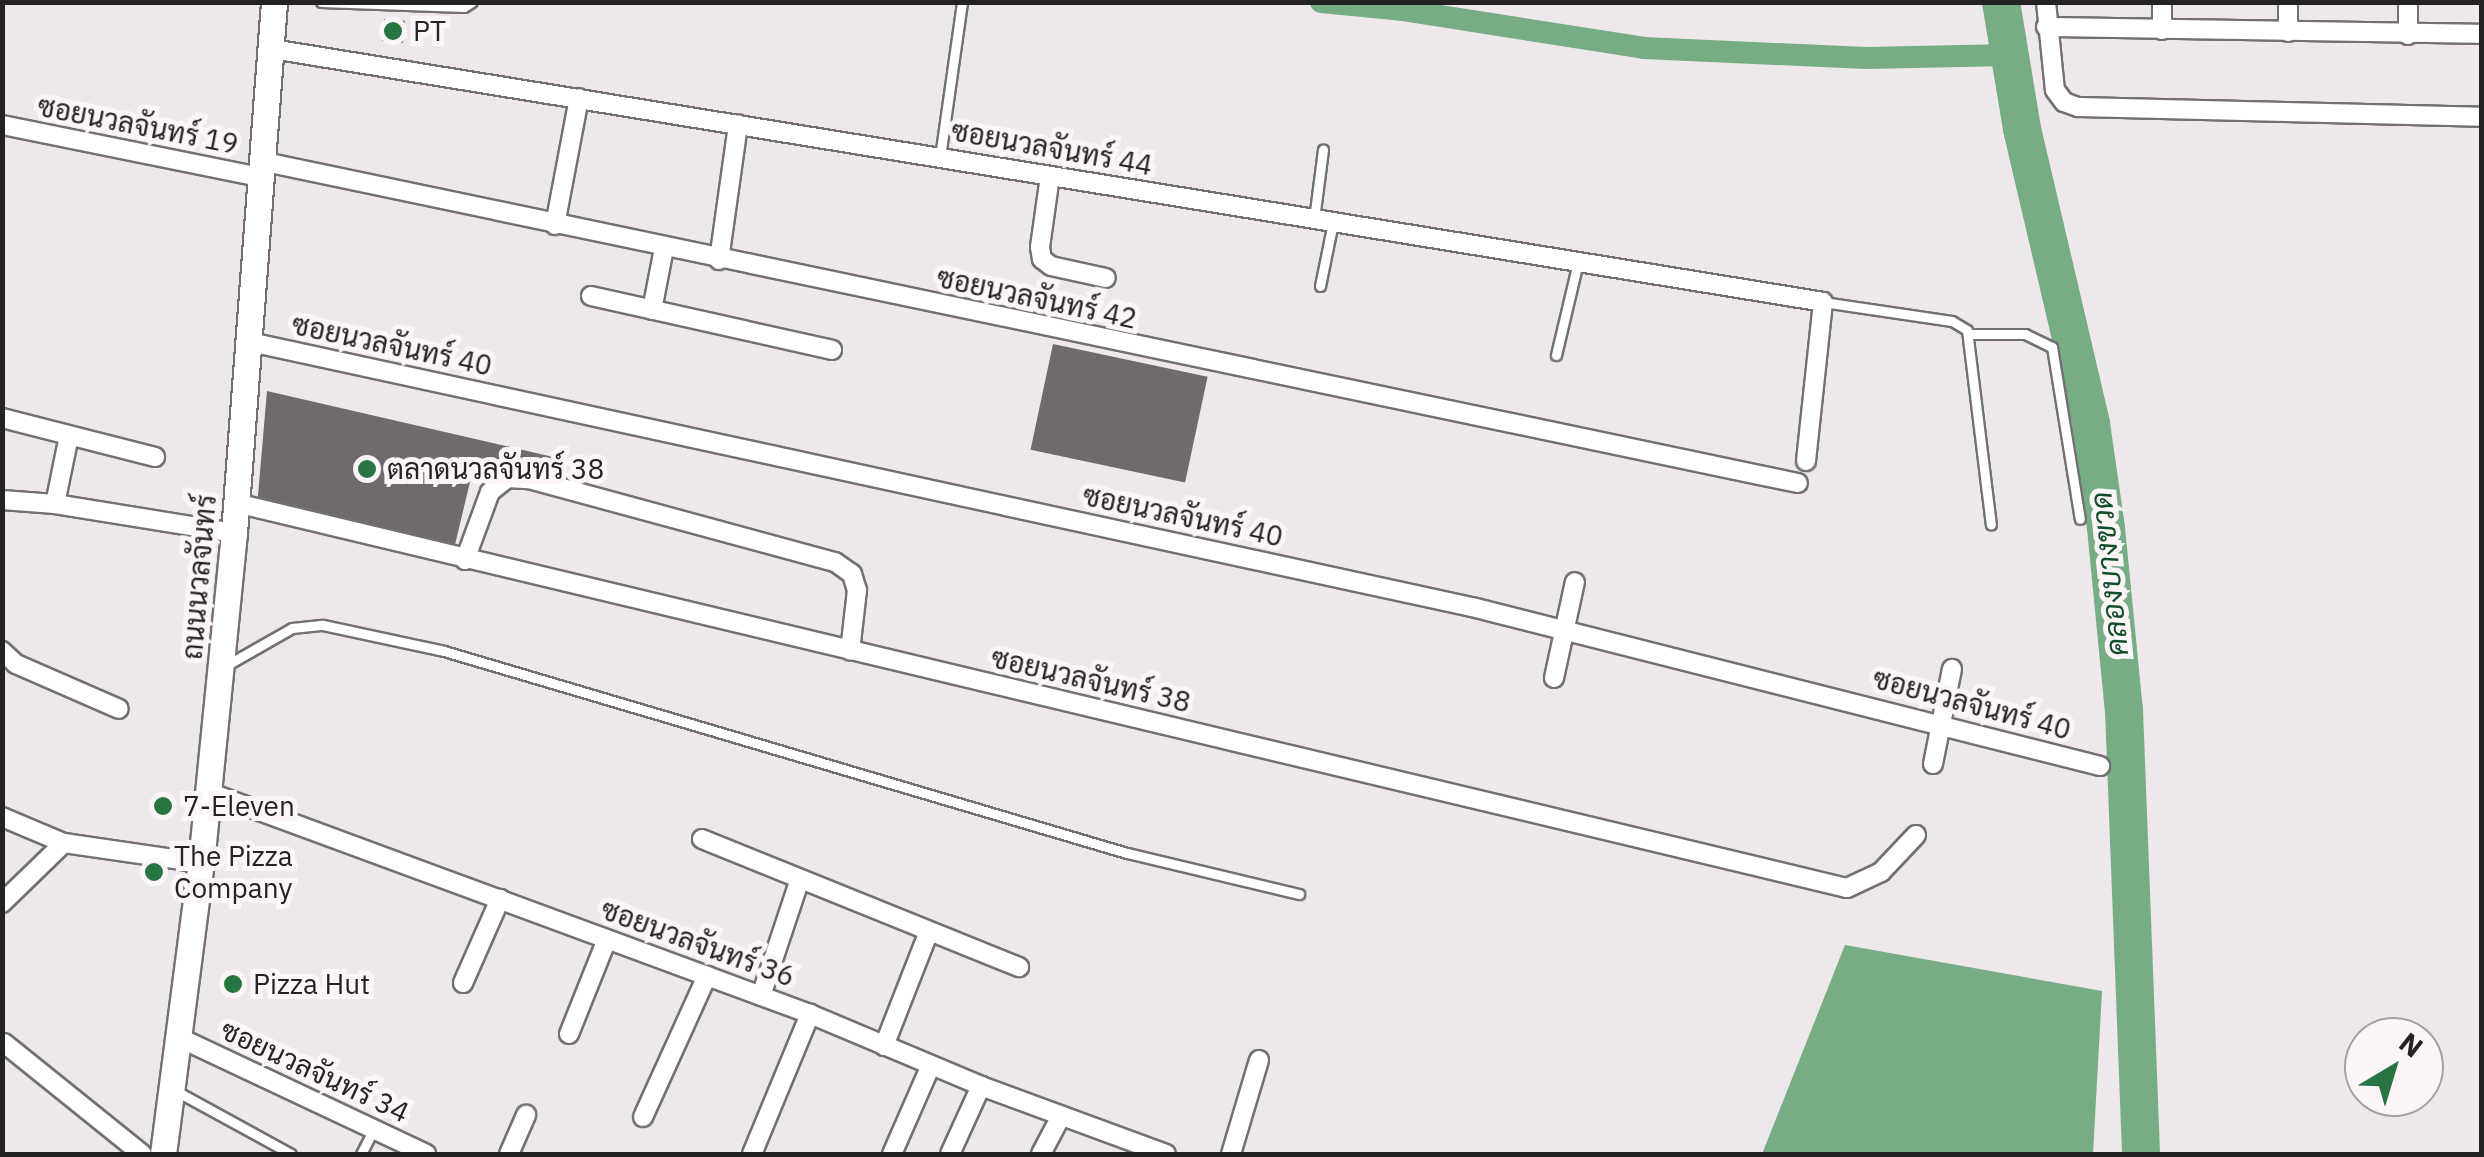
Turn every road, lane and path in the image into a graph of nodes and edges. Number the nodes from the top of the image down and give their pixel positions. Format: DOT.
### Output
graph roads {
  1 [pos="274,2"];
  2 [pos="321,2"];
  3 [pos="472,2"];
  4 [pos="962,2"];
  5 [pos="2046,2"];
  6 [pos="2162,2"];
  7 [pos="2288,2"];
  8 [pos="2408,2"];
  9 [pos="2046,27"];
  10 [pos="2162,30"];
  11 [pos="2288,32"];
  12 [pos="2482,34"];
  13 [pos="2408,35"];
  14 [pos="272,48"];
  15 [pos="579,98"];
  16 [pos="2482,117"];
  17 [pos="738,124"];
  18 [pos="2,125"];
  19 [pos="1322,150"];
  20 [pos="940,157"];
  21 [pos="264,170"];
  22 [pos="1050,176"];
  23 [pos="1314,219"];
  24 [pos="1333,222"];
  25 [pos="555,224"];
  26 [pos="664,248"];
  27 [pos="719,260"];
  28 [pos="1578,262"];
  29 [pos="1106,278"];
  30 [pos="1320,286"];
  31 [pos="591,296"];
  32 [pos="1823,302"];
  33 [pos="652,310"];
  34 [pos="1969,334"];
  35 [pos="250,342"];
  36 [pos="832,350"];
  37 [pos="1556,354"];
  38 [pos="2,418"];
  39 [pos="69,436"];
  40 [pos="155,458"];
  41 [pos="1806,461"];
  42 [pos="1798,483"];
  43 [pos="2,500"];
  44 [pos="55,504"];
  45 [pos="236,504"];
  46 [pos="2080,519"];
  47 [pos="1991,525"];
  48 [pos="234,533"];
  49 [pos="465,560"];
  50 [pos="1575,582"];
  51 [pos="1564,629"];
  52 [pos="2,651"];
  53 [pos="850,652"];
  54 [pos="220,669"];
  55 [pos="1952,669"];
  56 [pos="1554,678"];
  57 [pos="119,709"];
  58 [pos="1940,724"];
  59 [pos="1932,764"];
  60 [pos="2100,766"];
  61 [pos="208,792"];
  62 [pos="2,817"];
  63 [pos="1916,835"];
  64 [pos="702,839"];
  65 [pos="64,843"];
  66 [pos="202,863"];
  67 [pos="800,879"];
  68 [pos="1300,894"];
  69 [pos="500,899"];
  70 [pos="2,903"];
  71 [pos="929,931"];
  72 [pos="607,939"];
  73 [pos="1019,968"];
  74 [pos="707,976"];
  75 [pos="463,983"];
  76 [pos="761,996"];
  77 [pos="810,1014"];
  78 [pos="569,1034"];
  79 [pos="180,1038"];
  80 [pos="4,1043"];
  81 [pos="884,1046"];
  82 [pos="1259,1060"];
  83 [pos="931,1064"];
  84 [pos="981,1086"];
  85 [pos="173,1090"];
  86 [pos="526,1115"];
  87 [pos="1061,1116"];
  88 [pos="643,1117"];
  89 [pos="373,1130"];
  90 [pos="142,1154"];
  91 [pos="163,1154"];
  92 [pos="291,1154"];
  93 [pos="361,1154"];
  94 [pos="426,1154"];
  95 [pos="508,1154"];
  96 [pos="752,1154"];
  97 [pos="892,1154"];
  98 [pos="950,1154"];
  99 [pos="1041,1154"];
  100 [pos="1166,1154"];
  101 [pos="1230,1154"];
  1 -- 14 [label="main road, ถนนนวลจันทร์"];
  2 -- 3 [label="lane"];
  4 -- 20 [label="lane"];
  5 -- 9 [label="street"];
  6 -- 10 [label="street"];
  7 -- 11 [label="street"];
  8 -- 13 [label="street"];
  9 -- 10 [label="street"];
  9 -- 16 [label="street"];
  10 -- 11 [label="street"];
  11 -- 13 [label="street"];
  12 -- 13 [label="street"];
  14 -- 15 [label="street, ซอยนวลจันทร์ 44"];
  14 -- 21 [label="main road, ถนนนวลจันทร์"];
  15 -- 17 [label="street, ซอยนวลจันทร์ 44"];
  15 -- 25 [label="street"];
  17 -- 20 [label="street, ซอยนวลจันทร์ 44"];
  17 -- 27 [label="street"];
  18 -- 21 [label="street, ซอยนวลจันทร์ 19"];
  19 -- 23 [label="lane"];
  20 -- 22 [label="street, ซอยนวลจันทร์ 44"];
  21 -- 25 [label="street, ซอยนวลจันทร์ 42"];
  21 -- 35 [label="main road, ถนนนวลจันทร์"];
  22 -- 23 [label="street, ซอยนวลจันทร์ 44"];
  22 -- 29 [label="street"];
  23 -- 24 [label="street, ซอยนวลจันทร์ 44"];
  24 -- 28 [label="street, ซอยนวลจันทร์ 44"];
  24 -- 30 [label="lane"];
  25 -- 26 [label="street, ซอยนวลจันทร์ 42"];
  26 -- 27 [label="street, ซอยนวลจันทร์ 42"];
  26 -- 33 [label="street"];
  27 -- 42 [label="street, ซอยนวลจันทร์ 42"];
  28 -- 32 [label="street, ซอยนวลจันทร์ 44"];
  28 -- 37 [label="lane"];
  31 -- 33 [label="street"];
  32 -- 34 [label="lane"];
  32 -- 41 [label="street"];
  33 -- 36 [label="street"];
  34 -- 46 [label="lane"];
  34 -- 47 [label="lane"];
  35 -- 45 [label="main road, ถนนนวลจันทร์"];
  35 -- 51 [label="street, ซอยนวลจันทร์ 40"];
  38 -- 39 [label="street"];
  39 -- 40 [label="street"];
  39 -- 44 [label="street"];
  43 -- 44 [label="street"];
  44 -- 48 [label="street"];
  45 -- 48 [label="main road, ถนนนวลจันทร์"];
  45 -- 49 [label="street, ซอยนวลจันทร์ 38"];
  48 -- 54 [label="main road, ถนนนวลจันทร์"];
  49 -- 53 [label="street, ซอยนวลจันทร์ 38"];
  49 -- 53 [label="street"];
  50 -- 51 [label="street"];
  51 -- 56 [label="street"];
  51 -- 58 [label="street, ซอยนวลจันทร์ 40"];
  52 -- 57 [label="street"];
  53 -- 63 [label="street, ซอยนวลจันทร์ 38"];
  54 -- 61 [label="main road, ถนนนวลจันทร์"];
  54 -- 68 [label="lane"];
  55 -- 58 [label="street"];
  58 -- 59 [label="street"];
  58 -- 60 [label="street, ซอยนวลจันทร์ 40"];
  61 -- 66 [label="main road, ถนนนวลจันทร์"];
  61 -- 69 [label="street, ซอยนวลจันทร์ 36"];
  62 -- 65 [label="street"];
  64 -- 67 [label="street"];
  65 -- 66 [label="street"];
  65 -- 70 [label="street"];
  66 -- 79 [label="main road, ถนนนวลจันทร์"];
  67 -- 71 [label="street"];
  67 -- 76 [label="street"];
  69 -- 72 [label="street, ซอยนวลจันทร์ 36"];
  69 -- 75 [label="street"];
  71 -- 73 [label="street"];
  71 -- 81 [label="street"];
  72 -- 74 [label="street, ซอยนวลจันทร์ 36"];
  72 -- 78 [label="street"];
  74 -- 76 [label="street, ซอยนวลจันทร์ 36"];
  74 -- 88 [label="street"];
  76 -- 77 [label="street, ซอยนวลจันทร์ 36"];
  77 -- 81 [label="street, ซอยนวลจันทร์ 36"];
  77 -- 96 [label="street"];
  79 -- 85 [label="main road, ถนนนวลจันทร์"];
  79 -- 89 [label="street, ซอยนวลจันทร์ 34"];
  80 -- 90 [label="street"];
  81 -- 83 [label="street, ซอยนวลจันทร์ 36"];
  82 -- 101 [label="street"];
  83 -- 84 [label="street, ซอยนวลจันทร์ 36"];
  83 -- 97 [label="street"];
  84 -- 87 [label="street, ซอยนวลจันทร์ 36"];
  84 -- 98 [label="street"];
  85 -- 91 [label="main road, ถนนนวลจันทร์"];
  85 -- 92 [label="lane"];
  86 -- 95 [label="street"];
  87 -- 99 [label="street"];
  87 -- 100 [label="street, ซอยนวลจันทร์ 36"];
  89 -- 93 [label="lane"];
  89 -- 94 [label="street, ซอยนวลจันทร์ 34"];
}
